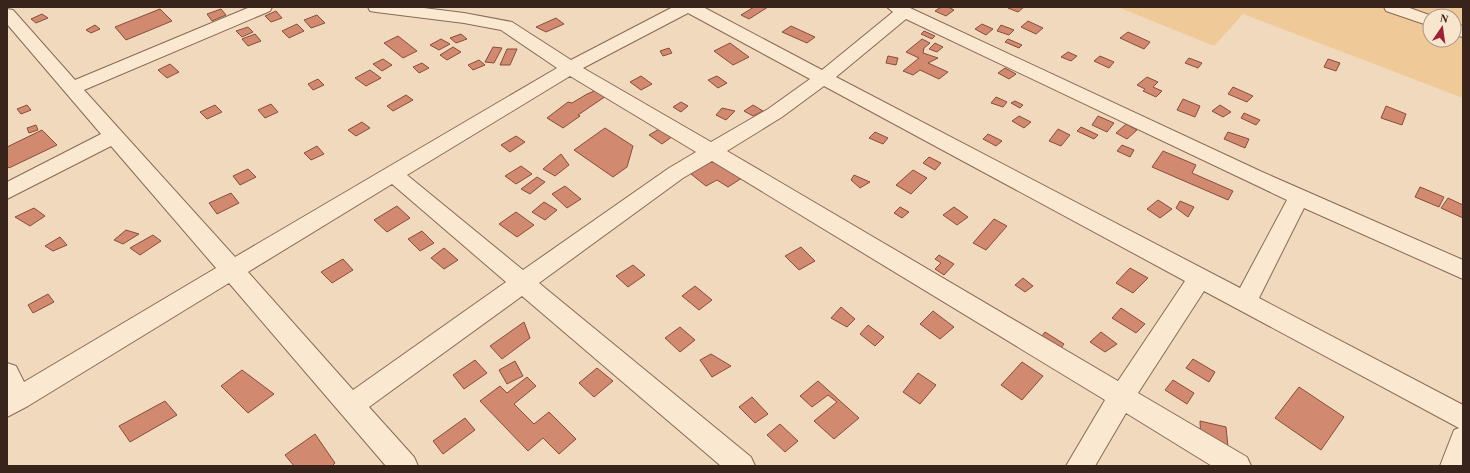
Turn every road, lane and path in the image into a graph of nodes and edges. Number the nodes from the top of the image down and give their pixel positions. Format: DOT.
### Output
graph roads {
  1 [pos="264,7"];
  2 [pos="376,7"];
  3 [pos="686,7"];
  4 [pos="690,7"];
  5 [pos="1392,7"];
  6 [pos="899,9"];
  7 [pos="7,14"];
  8 [pos="1422,18"];
  9 [pos="570,68"];
  10 [pos="822,79"];
  11 [pos="72,88"];
  12 [pos="114,136"];
  13 [pos="713,152"];
  14 [pos="393,174"];
  15 [pos="7,191"];
  16 [pos="1299,196"];
  17 [pos="233,270"];
  18 [pos="1463,270"];
  19 [pos="1200,278"];
  20 [pos="523,282"];
  21 [pos="1245,302"];
  22 [pos="7,374"];
  23 [pos="1121,397"];
  24 [pos="13,401"];
  25 [pos="351,406"];
  26 [pos="1463,418"];
  27 [pos="1463,439"];
  28 [pos="404,466"];
  29 [pos="741,466"];
  30 [pos="1080,466"];
  31 [pos="1237,466"];
  32 [pos="1454,466"];
  1 -- 11 [label="street"];
  2 -- 9 [label="street"];
  3 -- 9 [label="street"];
  4 -- 10 [label="street"];
  5 -- 8 [label="street"];
  6 -- 10 [label="street"];
  6 -- 16 [label="street"];
  7 -- 11 [label="street"];
  9 -- 13 [label="street"];
  9 -- 14 [label="street"];
  10 -- 13 [label="street"];
  10 -- 19 [label="street"];
  11 -- 12 [label="street"];
  12 -- 15 [label="street"];
  12 -- 17 [label="street"];
  13 -- 20 [label="street"];
  13 -- 23 [label="street"];
  14 -- 17 [label="street"];
  14 -- 20 [label="street"];
  16 -- 18 [label="street"];
  16 -- 21 [label="street"];
  17 -- 24 [label="street"];
  17 -- 25 [label="street"];
  19 -- 21 [label="street"];
  19 -- 23 [label="street"];
  20 -- 25 [label="street"];
  20 -- 29 [label="street"];
  21 -- 26 [label="street"];
  22 -- 24 [label="street"];
  23 -- 30 [label="street"];
  23 -- 31 [label="street"];
  25 -- 28 [label="street"];
  27 -- 32 [label="street"];
}
